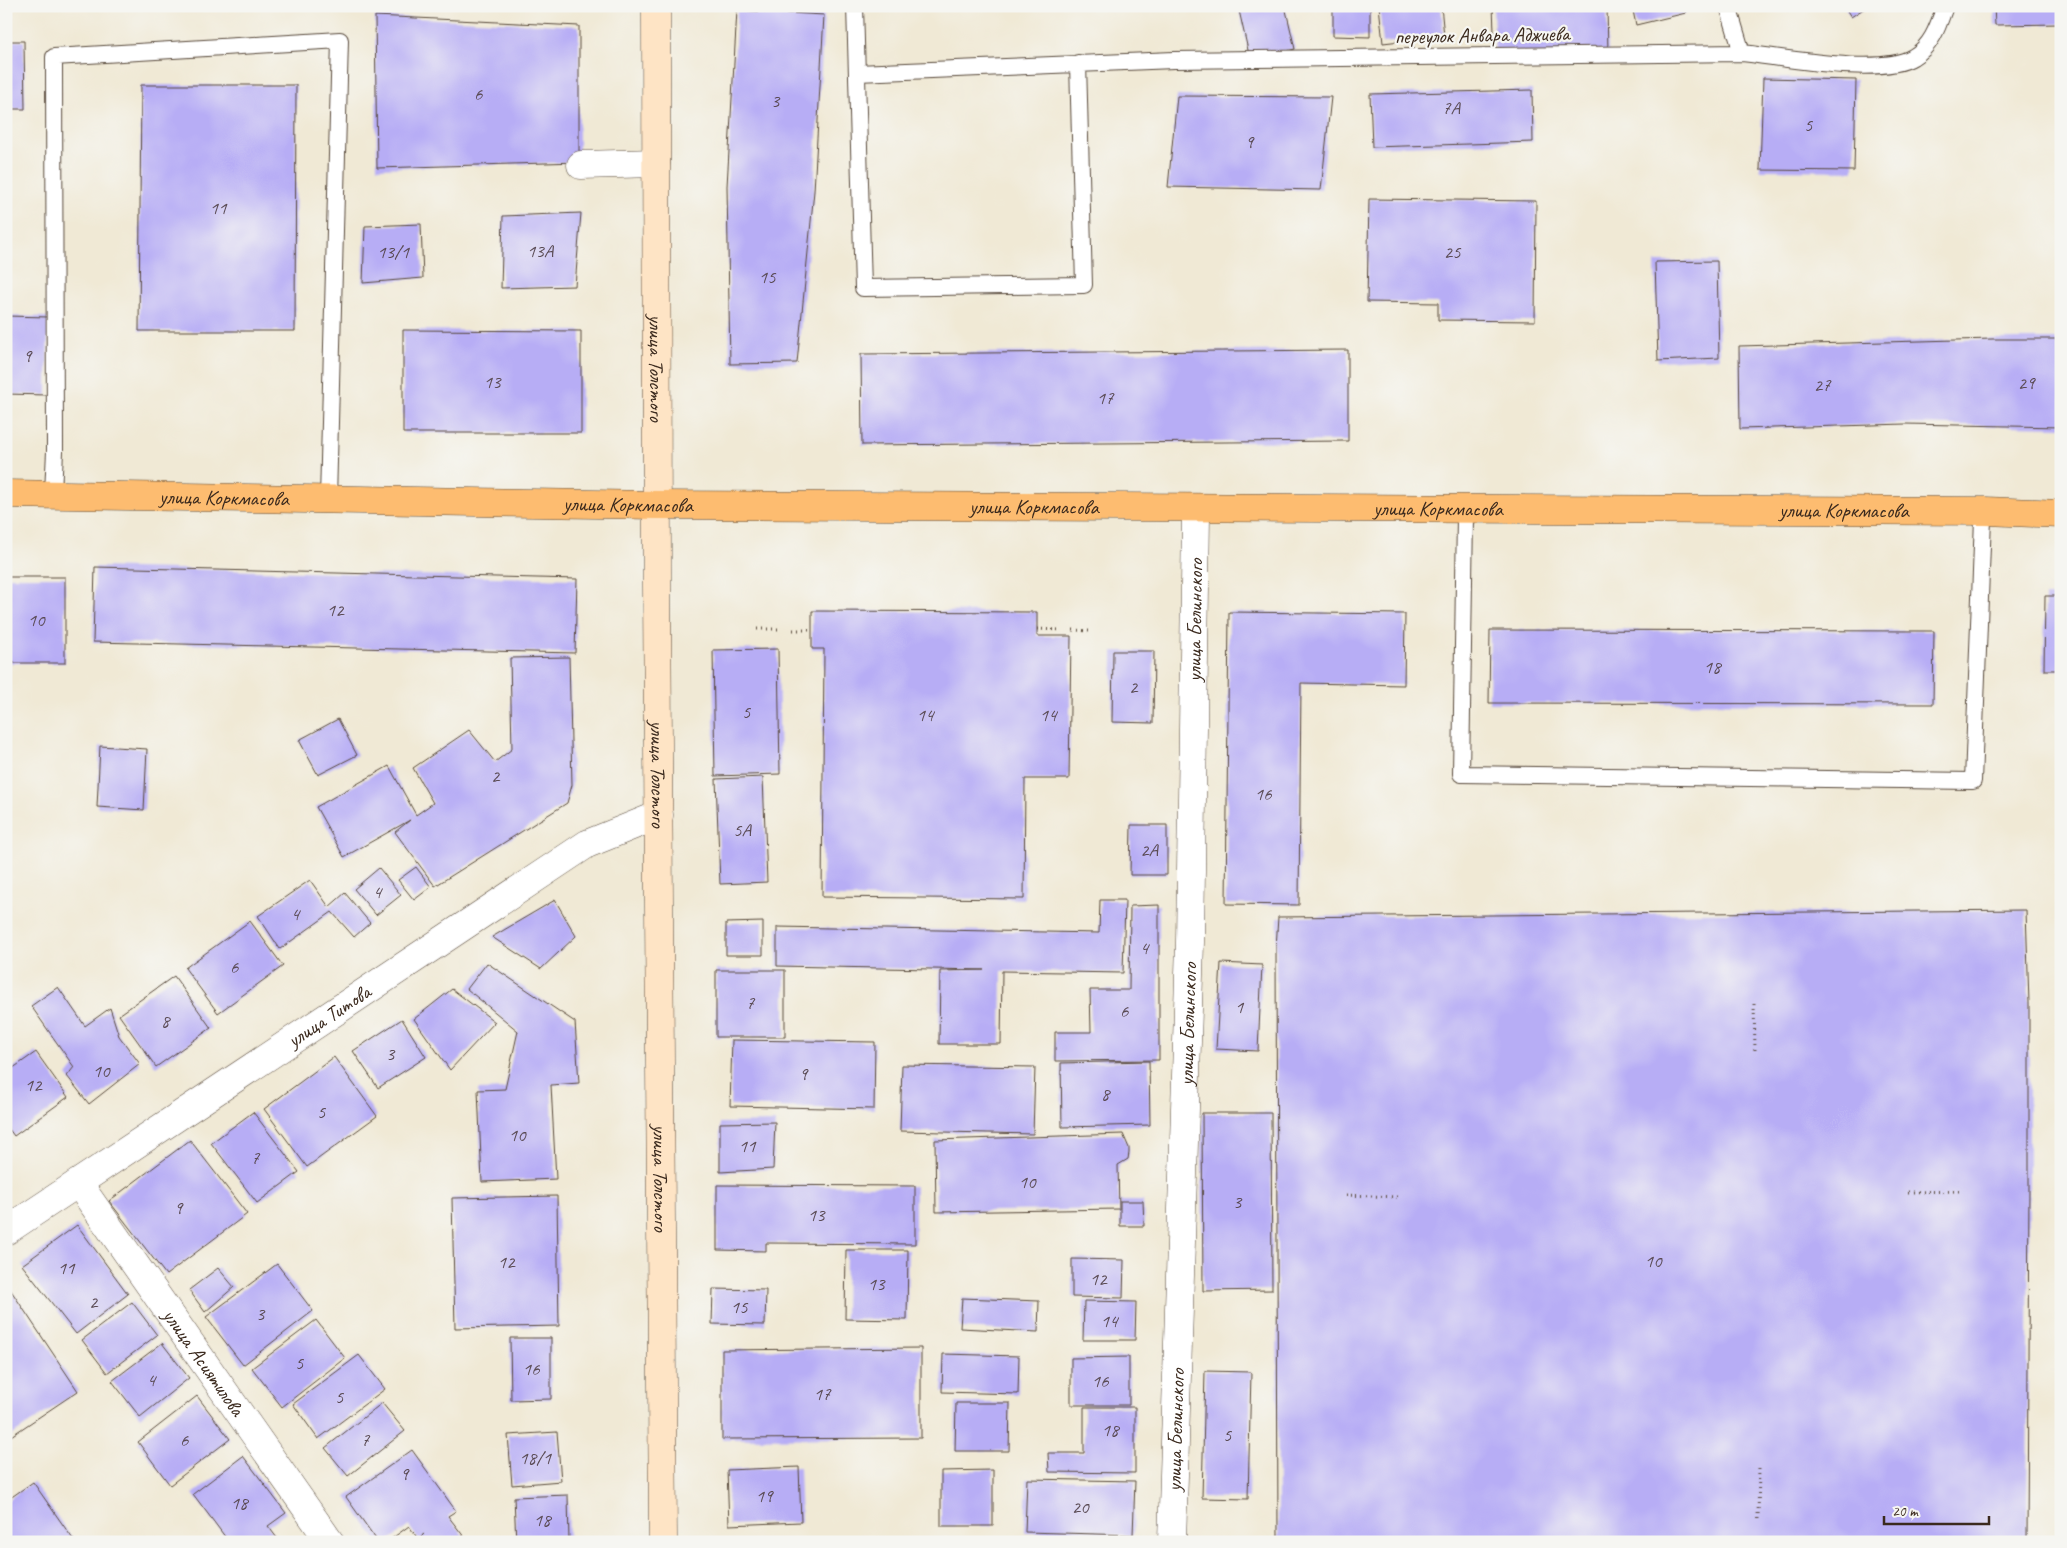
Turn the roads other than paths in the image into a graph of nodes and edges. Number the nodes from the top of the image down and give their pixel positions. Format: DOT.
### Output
graph roads {
  1 [pos="656,6"];
  2 [pos="855,6"];
  3 [pos="1728,6"];
  4 [pos="1945,6"];
  5 [pos="1742,53"];
  6 [pos="1078,63"];
  7 [pos="857,73"];
  8 [pos="656,163"];
  9 [pos="581,166"];
  10 [pos="53,493"];
  11 [pos="6,494"];
  12 [pos="328,499"];
  13 [pos="656,505"];
  14 [pos="1198,508"];
  15 [pos="1468,508"];
  16 [pos="1986,511"];
  17 [pos="2061,514"];
  18 [pos="658,815"];
  19 [pos="78,1182"];
  20 [pos="6,1231"];
  21 [pos="330,1542"];
  22 [pos="662,1542"];
  23 [pos="1172,1542"];
  1 -- 8 [label="main road, улица Толстого"];
  2 -- 7 [label="lane"];
  3 -- 5 [label="lane"];
  4 -- 5 [label="lane, переулок Анвара Аджиева"];
  5 -- 6 [label="lane, переулок Анвара Аджиева"];
  6 -- 7 [label="lane, переулок Анвара Аджиева"];
  6 -- 7 [label="lane"];
  8 -- 9 [label="street"];
  8 -- 13 [label="main road, улица Толстого"];
  10 -- 11 [label="main road, улица Коркмасова"];
  10 -- 12 [label="main road, улица Коркмасова"];
  10 -- 12 [label="lane"];
  12 -- 13 [label="main road, улица Коркмасова"];
  13 -- 14 [label="main road, улица Коркмасова"];
  13 -- 18 [label="main road, улица Толстого"];
  14 -- 15 [label="main road, улица Коркмасова"];
  14 -- 23 [label="street, улица Белинского"];
  15 -- 16 [label="main road, улица Коркмасова"];
  15 -- 16 [label="lane"];
  16 -- 17 [label="main road, улица Коркмасова"];
  18 -- 19 [label="street, улица Титова"];
  18 -- 22 [label="main road, улица Толстого"];
  19 -- 20 [label="street, улица Титова"];
  19 -- 21 [label="street, улица Асиятилова"];
}
